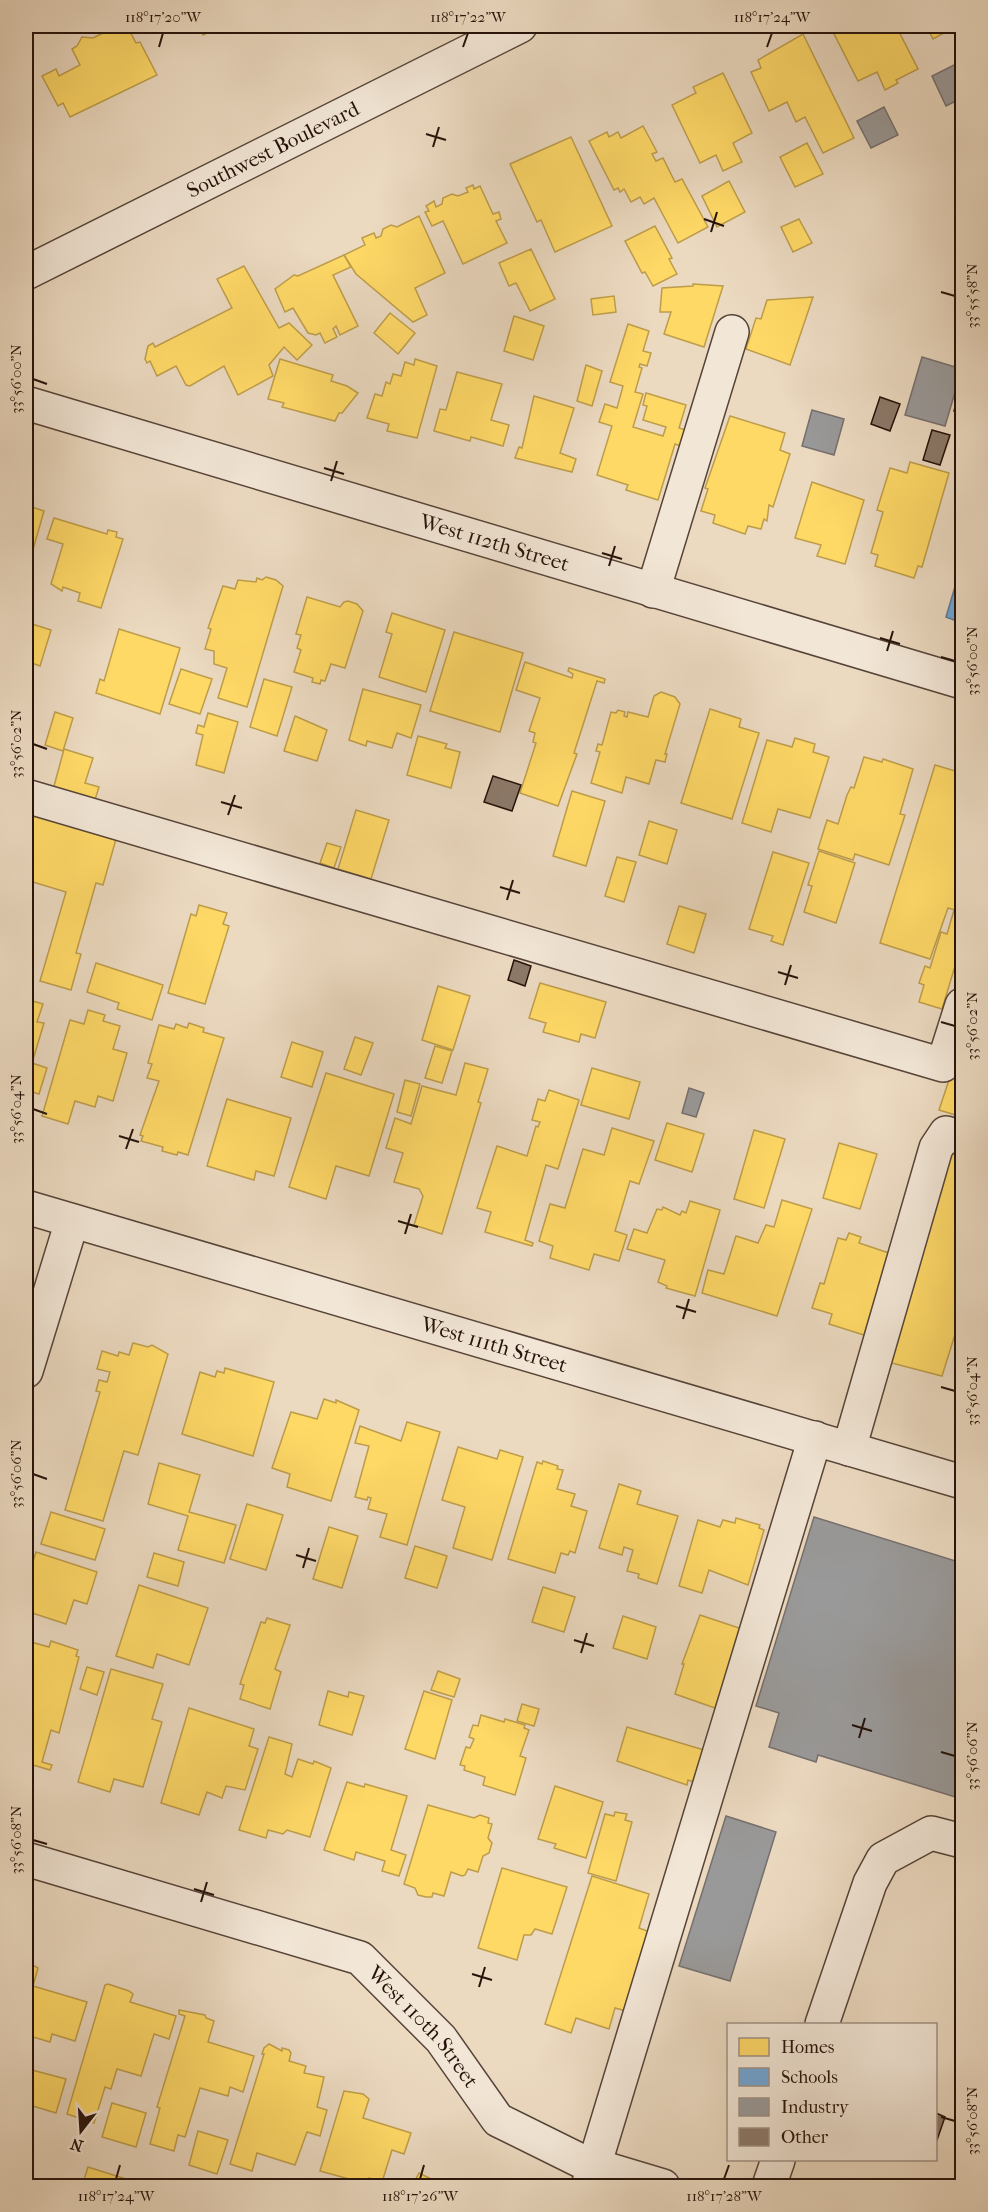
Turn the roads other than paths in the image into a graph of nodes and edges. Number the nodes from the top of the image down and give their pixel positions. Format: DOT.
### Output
graph roads {
  1 [pos="520,26"];
  2 [pos="26,273"];
  3 [pos="732,332"];
  4 [pos="26,403"];
  5 [pos="653,591"];
  6 [pos="963,682"];
  7 [pos="26,796"];
  8 [pos="963,1005"];
  9 [pos="963,1138"];
  10 [pos="26,1207"];
  11 [pos="72,1221"];
  12 [pos="26,1371"];
  13 [pos="815,1438"];
  14 [pos="849,1449"];
  15 [pos="963,1482"];
  16 [pos="963,1840"];
  17 [pos="26,1858"];
  18 [pos="823,2023"];
  19 [pos="778,2161"];
  20 [pos="592,2176"];
  21 [pos="663,2187"];
  22 [pos="769,2187"];
  1 -- 2 [label="street, Southwest Boulevard"];
  3 -- 5 [label="street"];
  4 -- 5 [label="street, West 112th Street"];
  5 -- 6 [label="street, West 112th Street"];
  7 -- 8 [label="street"];
  9 -- 14 [label="street"];
  10 -- 11 [label="street, West 111th Street"];
  11 -- 12 [label="street"];
  11 -- 13 [label="street, West 111th Street"];
  13 -- 14 [label="street, West 111th Street"];
  13 -- 20 [label="street"];
  14 -- 15 [label="street, West 111th Street"];
  16 -- 18 [label="street"];
  17 -- 20 [label="street, West 110th Street"];
  19 -- 22 [label="street"];
  20 -- 21 [label="street, West 110th Street"];
}
